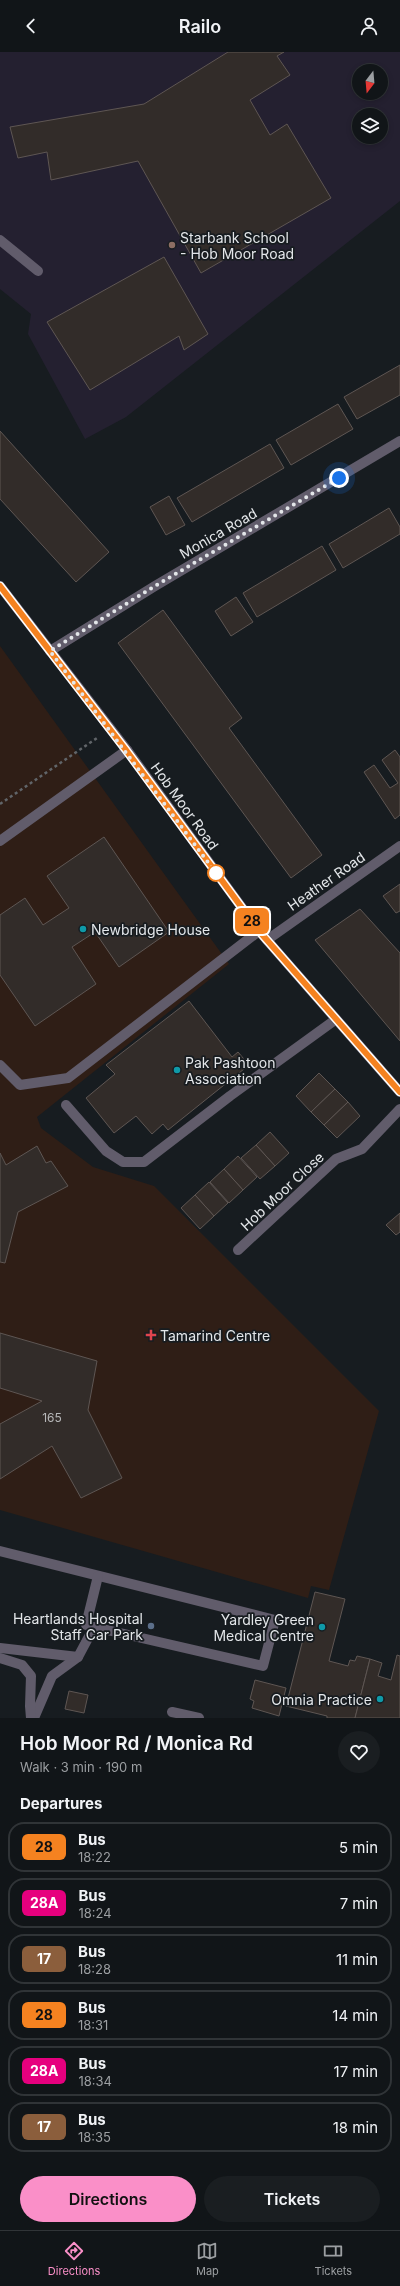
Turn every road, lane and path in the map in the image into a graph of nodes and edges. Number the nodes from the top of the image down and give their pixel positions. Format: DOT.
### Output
graph roads {
  1 [pos="0,240"];
  2 [pos="38,270"];
  3 [pos="400,441"];
  4 [pos="0,586"];
  5 [pos="50,651"];
  6 [pos="110,729"];
  7 [pos="126,750"];
  8 [pos="0,804"];
  9 [pos="0,841"];
  10 [pos="400,846"];
  11 [pos="259,931"];
  12 [pos="268,940"];
  13 [pos="335,1020"];
  14 [pos="0,1065"];
  15 [pos="400,1092"];
  16 [pos="66,1105"];
  17 [pos="400,1109"];
  18 [pos="238,1250"];
  19 [pos="0,1551"];
  20 [pos="98,1576"];
  21 [pos="86,1625"];
  22 [pos="0,1648"];
  23 [pos="78,1657"];
  24 [pos="0,1658"];
  25 [pos="172,1712"];
  26 [pos="31,1718"];
  27 [pos="34,1718"];
  28 [pos="199,1718"];
  1 -- 2 [label="street"];
  3 -- 5 [label="street, Monica Road"];
  4 -- 5 [label="street, Hob Moor Road"];
  5 -- 6 [label="street, Hob Moor Road"];
  6 -- 7 [label="street, Hob Moor Road"];
  6 -- 8 [label="path"];
  7 -- 9 [label="street"];
  7 -- 11 [label="street, Hob Moor Road"];
  10 -- 12 [label="street, Heather Road"];
  11 -- 12 [label="street, Hob Moor Road"];
  11 -- 14 [label="street"];
  12 -- 13 [label="street, Hob Moor Road"];
  13 -- 15 [label="street, Hob Moor Road"];
  13 -- 16 [label="street"];
  17 -- 18 [label="street, Hob Moor Close"];
  19 -- 20 [label="street"];
  20 -- 21 [label="street"];
  20 -- 23 [label="street"];
  22 -- 23 [label="street"];
  23 -- 27 [label="street"];
  24 -- 26 [label="street"];
  25 -- 28 [label="street"];
}
